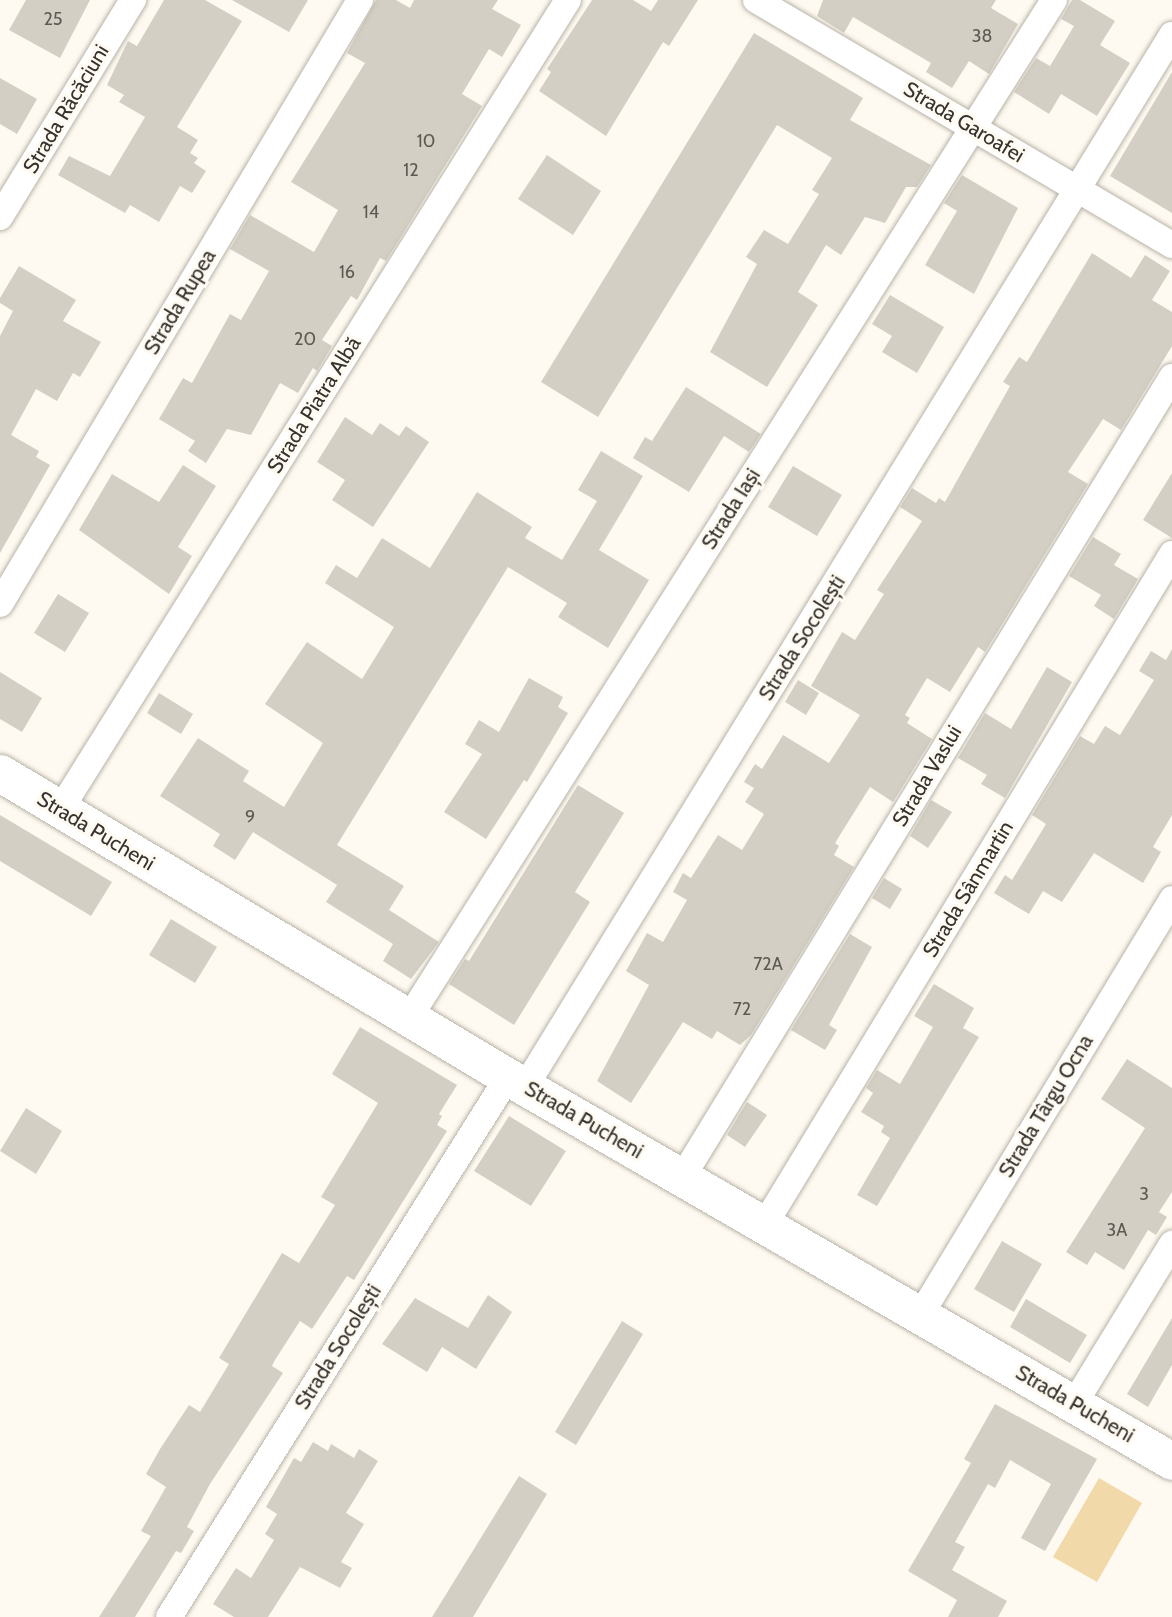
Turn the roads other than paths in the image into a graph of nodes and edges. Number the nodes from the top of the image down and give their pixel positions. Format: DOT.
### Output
graph roads {
  1 [pos="133,0"];
  2 [pos="360,0"];
  3 [pos="568,0"];
  4 [pos="1054,0"];
  5 [pos="772,4"];
  6 [pos="1172,35"];
  7 [pos="973,128"];
  8 [pos="1078,190"];
  9 [pos="0,217"];
  10 [pos="1172,244"];
  11 [pos="1172,377"];
  12 [pos="1172,554"];
  13 [pos="0,604"];
  14 [pos="0,773"];
  15 [pos="60,810"];
  16 [pos="1172,899"];
  17 [pos="409,1018"];
  18 [pos="516,1082"];
  19 [pos="682,1177"];
  20 [pos="765,1224"];
  21 [pos="1172,1244"];
  22 [pos="921,1314"];
  23 [pos="1074,1404"];
  24 [pos="1172,1461"];
  25 [pos="169,1617"];
  1 -- 9 [label="street, Strada Răcăciuni"];
  2 -- 13 [label="street, Strada Rupea"];
  3 -- 15 [label="street, Strada Piatra Albă"];
  4 -- 7 [label="street, Strada Iași"];
  5 -- 7 [label="street, Strada Garoafei"];
  6 -- 8 [label="street, Strada Socolești"];
  7 -- 8 [label="street, Strada Garoafei"];
  7 -- 17 [label="street, Strada Iași"];
  8 -- 10 [label="street, Strada Garoafei"];
  8 -- 18 [label="street, Strada Socolești"];
  11 -- 19 [label="street, Strada Vaslui"];
  12 -- 20 [label="street, Strada Sânmartin"];
  14 -- 15 [label="street, Strada Pucheni"];
  15 -- 17 [label="street, Strada Pucheni"];
  16 -- 22 [label="street, Strada Târgu Ocna"];
  17 -- 18 [label="street, Strada Pucheni"];
  18 -- 19 [label="street, Strada Pucheni"];
  18 -- 25 [label="street, Strada Socolești"];
  19 -- 20 [label="street, Strada Pucheni"];
  20 -- 22 [label="street, Strada Pucheni"];
  21 -- 23 [label="street"];
  22 -- 23 [label="street, Strada Pucheni"];
  23 -- 24 [label="street, Strada Pucheni"];
}
